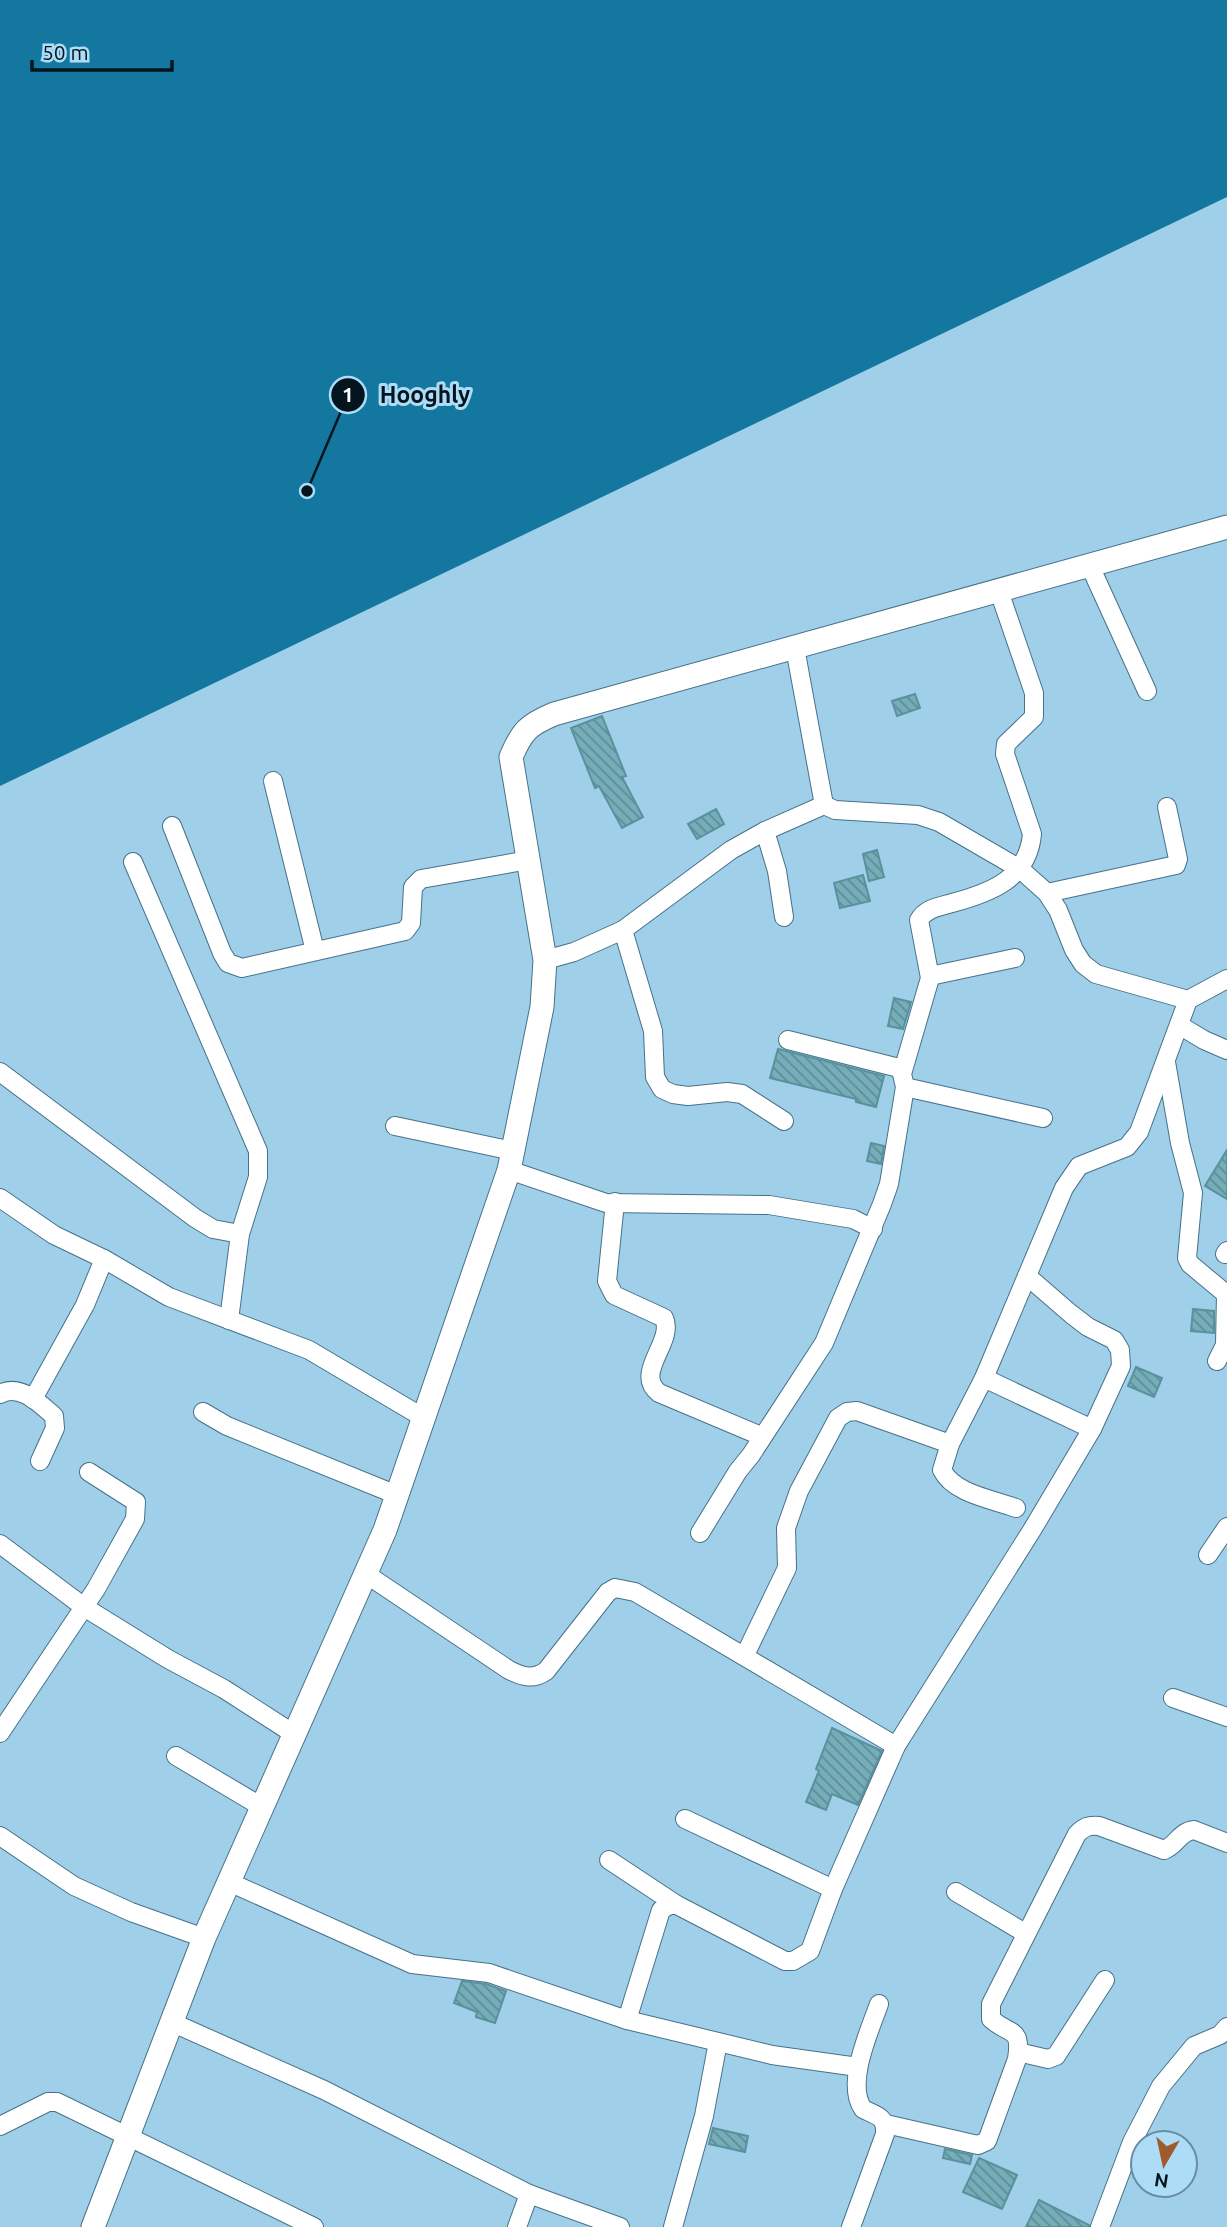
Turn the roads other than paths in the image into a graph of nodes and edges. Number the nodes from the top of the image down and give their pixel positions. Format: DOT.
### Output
graph roads {
  1 [pos="1227,527"];
  2 [pos="1090,566"];
  3 [pos="999,591"];
  4 [pos="795,648"];
  5 [pos="1147,691"];
  6 [pos="273,781"];
  7 [pos="824,805"];
  8 [pos="1167,807"];
  9 [pos="172,826"];
  10 [pos="765,831"];
  11 [pos="528,860"];
  12 [pos="133,862"];
  13 [pos="1020,869"];
  14 [pos="1047,893"];
  15 [pos="784,917"];
  16 [pos="623,930"];
  17 [pos="316,951"];
  18 [pos="1015,958"];
  19 [pos="545,960"];
  20 [pos="930,976"];
  21 [pos="1227,979"];
  22 [pos="1188,1000"];
  23 [pos="1179,1025"];
  24 [pos="788,1040"];
  25 [pos="1227,1050"];
  26 [pos="1166,1059"];
  27 [pos="0,1072"];
  28 [pos="904,1078"];
  29 [pos="1042,1118"];
  30 [pos="784,1121"];
  31 [pos="395,1126"];
  32 [pos="511,1161"];
  33 [pos="0,1198"];
  34 [pos="615,1202"];
  35 [pos="873,1229"];
  36 [pos="240,1234"];
  37 [pos="104,1259"];
  38 [pos="1027,1276"];
  39 [pos="229,1320"];
  40 [pos="1216,1363"];
  41 [pos="984,1378"];
  42 [pos="0,1394"];
  43 [pos="33,1399"];
  44 [pos="203,1412"];
  45 [pos="424,1418"];
  46 [pos="1092,1429"];
  47 [pos="761,1436"];
  48 [pos="950,1444"];
  49 [pos="40,1461"];
  50 [pos="89,1472"];
  51 [pos="397,1495"];
  52 [pos="1016,1508"];
  53 [pos="1227,1527"];
  54 [pos="700,1533"];
  55 [pos="0,1544"];
  56 [pos="1208,1555"];
  57 [pos="366,1574"];
  58 [pos="84,1608"];
  59 [pos="745,1655"];
  60 [pos="1173,1698"];
  61 [pos="1227,1717"];
  62 [pos="0,1733"];
  63 [pos="294,1734"];
  64 [pos="896,1746"];
  65 [pos="176,1756"];
  66 [pos="262,1807"];
  67 [pos="685,1819"];
  68 [pos="0,1836"];
  69 [pos="1227,1843"];
  70 [pos="609,1860"];
  71 [pos="229,1882"];
  72 [pos="833,1889"];
  73 [pos="956,1892"];
  74 [pos="677,1905"];
  75 [pos="1026,1933"];
  76 [pos="204,1938"];
  77 [pos="1105,1980"];
  78 [pos="878,2004"];
  79 [pos="627,2020"];
  80 [pos="172,2022"];
  81 [pos="1224,2034"];
  82 [pos="718,2042"];
  83 [pos="1018,2052"];
  84 [pos="858,2067"];
  85 [pos="886,2124"];
  86 [pos="0,2126"];
  87 [pos="127,2137"];
  88 [pos="529,2194"];
  89 [pos="93,2227"];
  90 [pos="314,2227"];
  91 [pos="517,2227"];
  92 [pos="620,2227"];
  93 [pos="673,2227"];
  94 [pos="851,2227"];
  95 [pos="1100,2227"];
  1 -- 2 [label="street"];
  2 -- 3 [label="street"];
  2 -- 5 [label="street"];
  3 -- 4 [label="street"];
  3 -- 13 [label="street"];
  4 -- 7 [label="street"];
  4 -- 11 [label="street"];
  6 -- 17 [label="street"];
  7 -- 10 [label="street"];
  7 -- 13 [label="street"];
  8 -- 14 [label="street"];
  9 -- 17 [label="street"];
  10 -- 15 [label="street"];
  10 -- 16 [label="street"];
  11 -- 17 [label="street"];
  11 -- 19 [label="street"];
  12 -- 36 [label="street"];
  13 -- 14 [label="street"];
  13 -- 20 [label="street"];
  14 -- 22 [label="street"];
  16 -- 19 [label="street"];
  16 -- 30 [label="street"];
  18 -- 20 [label="street"];
  19 -- 32 [label="street"];
  20 -- 28 [label="street"];
  21 -- 22 [label="street"];
  22 -- 23 [label="street"];
  23 -- 25 [label="street"];
  23 -- 26 [label="street"];
  24 -- 28 [label="street"];
  26 -- 38 [label="street"];
  26 -- 40 [label="street"];
  27 -- 36 [label="street"];
  28 -- 29 [label="street"];
  28 -- 35 [label="street"];
  31 -- 32 [label="street"];
  32 -- 34 [label="street"];
  32 -- 45 [label="street"];
  33 -- 37 [label="street"];
  34 -- 35 [label="street"];
  34 -- 47 [label="street"];
  35 -- 47 [label="street"];
  36 -- 39 [label="street"];
  37 -- 39 [label="street"];
  37 -- 43 [label="street"];
  38 -- 41 [label="street"];
  38 -- 46 [label="street"];
  39 -- 45 [label="street"];
  41 -- 46 [label="street"];
  41 -- 48 [label="street"];
  42 -- 43 [label="street"];
  43 -- 49 [label="street"];
  44 -- 51 [label="street"];
  45 -- 51 [label="street"];
  46 -- 64 [label="street"];
  47 -- 54 [label="street"];
  48 -- 52 [label="street"];
  48 -- 59 [label="street"];
  50 -- 58 [label="street"];
  51 -- 57 [label="street"];
  53 -- 56 [label="street"];
  55 -- 58 [label="street"];
  57 -- 59 [label="street"];
  57 -- 63 [label="street"];
  58 -- 62 [label="street"];
  58 -- 63 [label="street"];
  59 -- 64 [label="street"];
  60 -- 61 [label="street"];
  63 -- 66 [label="street"];
  64 -- 72 [label="street"];
  65 -- 66 [label="street"];
  66 -- 71 [label="street"];
  67 -- 72 [label="street"];
  68 -- 76 [label="street"];
  69 -- 75 [label="street"];
  70 -- 74 [label="street"];
  71 -- 76 [label="street"];
  71 -- 79 [label="street"];
  72 -- 74 [label="street"];
  73 -- 75 [label="street"];
  74 -- 79 [label="street"];
  75 -- 83 [label="street"];
  76 -- 80 [label="street"];
  77 -- 83 [label="street"];
  78 -- 84 [label="street"];
  79 -- 82 [label="street"];
  80 -- 87 [label="street"];
  80 -- 88 [label="street"];
  81 -- 95 [label="street"];
  82 -- 84 [label="street"];
  82 -- 93 [label="street"];
  83 -- 85 [label="street"];
  84 -- 85 [label="street"];
  85 -- 94 [label="street"];
  86 -- 87 [label="street"];
  87 -- 89 [label="street"];
  87 -- 90 [label="street"];
  88 -- 91 [label="street"];
  88 -- 92 [label="street"];
}
